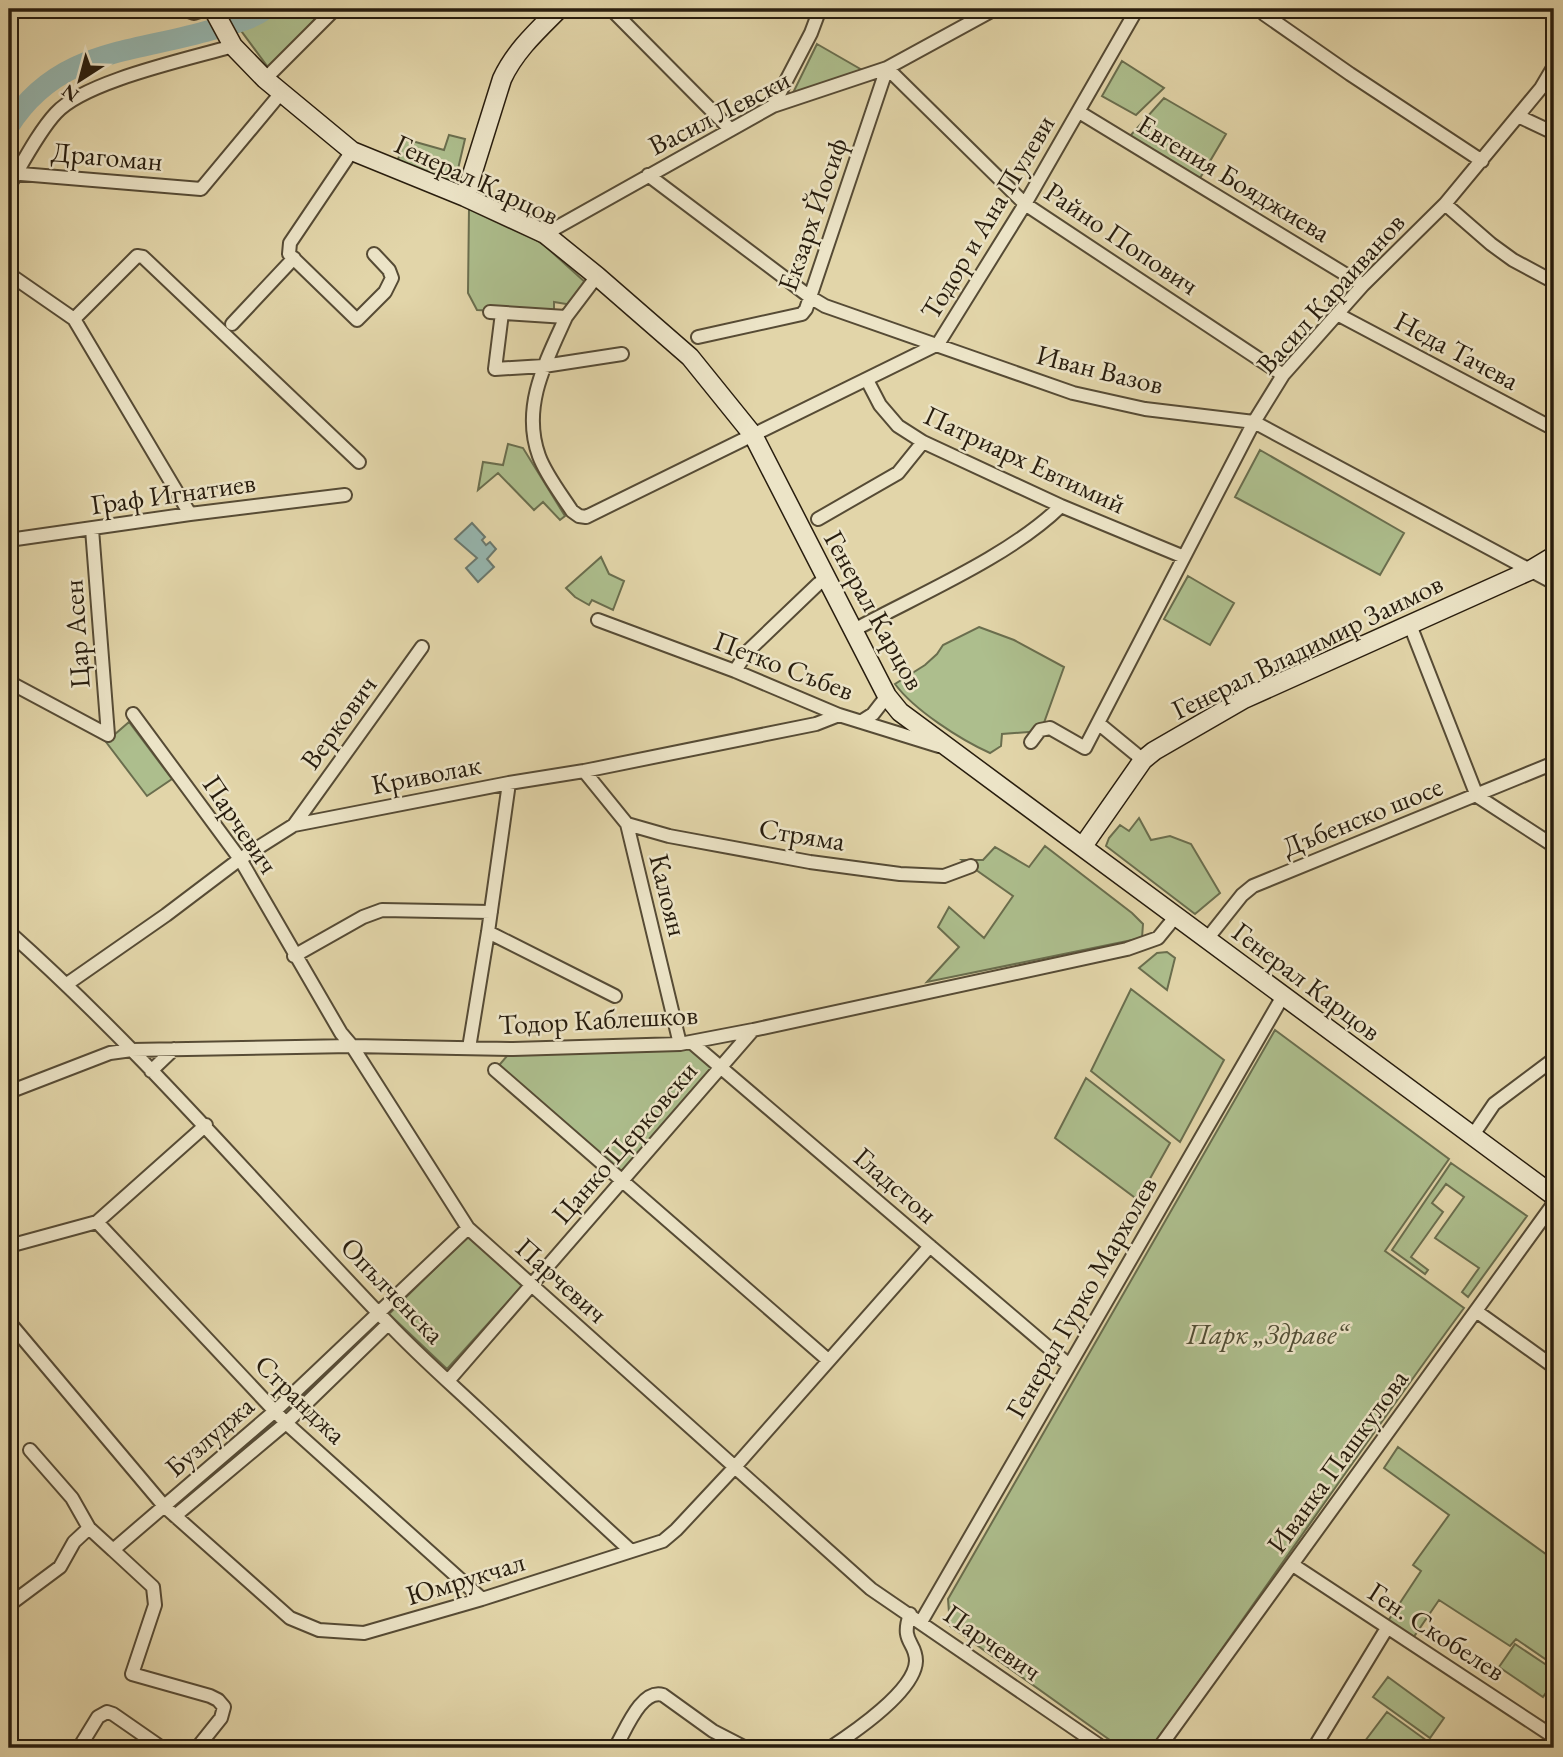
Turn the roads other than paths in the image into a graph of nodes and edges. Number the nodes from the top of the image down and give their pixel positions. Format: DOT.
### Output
graph roads {
  1 [pos="183,9"];
  2 [pos="206,9"];
  3 [pos="213,9"];
  4 [pos="335,9"];
  5 [pos="559,9"];
  6 [pos="611,9"];
  7 [pos="820,9"];
  8 [pos="995,9"];
  9 [pos="1137,9"];
  10 [pos="1264,14"];
  11 [pos="233,46"];
  12 [pos="1554,66"];
  13 [pos="887,68"];
  14 [pos="265,79"];
  15 [pos="281,93"];
  16 [pos="773,106"];
  17 [pos="1079,112"];
  18 [pos="1518,116"];
  19 [pos="730,129"];
  20 [pos="1554,133"];
  21 [pos="352,151"];
  22 [pos="1482,161"];
  23 [pos="13,173"];
  24 [pos="648,175"];
  25 [pos="9,186"];
  26 [pos="465,197"];
  27 [pos="1025,204"];
  28 [pos="1445,204"];
  29 [pos="545,234"];
  30 [pos="374,254"];
  31 [pos="294,258"];
  32 [pos="9,274"];
  33 [pos="597,276"];
  34 [pos="1554,282"];
  35 [pos="1363,285"];
  36 [pos="810,297"];
  37 [pos="1337,314"];
  38 [pos="566,317"];
  39 [pos="74,319"];
  40 [pos="232,324"];
  41 [pos="698,338"];
  42 [pos="938,344"];
  43 [pos="622,354"];
  44 [pos="544,366"];
  45 [pos="1283,375"];
  46 [pos="867,380"];
  47 [pos="1254,422"];
  48 [pos="1554,429"];
  49 [pos="753,435"];
  50 [pos="923,442"];
  51 [pos="359,462"];
  52 [pos="345,495"];
  53 [pos="1060,506"];
  54 [pos="190,514"];
  55 [pos="818,519"];
  56 [pos="92,529"];
  57 [pos="9,540"];
  58 [pos="1554,556"];
  59 [pos="1184,557"];
  60 [pos="1529,570"];
  61 [pos="827,579"];
  62 [pos="1554,583"];
  63 [pos="598,620"];
  64 [pos="1410,625"];
  65 [pos="854,630"];
  66 [pos="422,647"];
  67 [pos="735,671"];
  68 [pos="9,682"];
  69 [pos="887,696"];
  70 [pos="133,715"];
  71 [pos="839,715"];
  72 [pos="862,721"];
  73 [pos="1098,723"];
  74 [pos="1031,742"];
  75 [pos="953,751"];
  76 [pos="1143,760"];
  77 [pos="1554,764"];
  78 [pos="584,771"];
  79 [pos="509,783"];
  80 [pos="1477,796"];
  81 [pos="627,824"];
  82 [pos="294,825"];
  83 [pos="1083,846"];
  84 [pos="1554,846"];
  85 [pos="240,859"];
  86 [pos="971,866"];
  87 [pos="491,912"];
  88 [pos="1176,916"];
  89 [pos="9,932"];
  90 [pos="488,932"];
  91 [pos="1207,939"];
  92 [pos="294,956"];
  93 [pos="67,984"];
  94 [pos="615,996"];
  95 [pos="1283,996"];
  96 [pos="754,1030"];
  97 [pos="686,1043"];
  98 [pos="352,1046"];
  99 [pos="469,1048"];
  100 [pos="174,1049"];
  101 [pos="132,1050"];
  102 [pos="1554,1059"];
  103 [pos="722,1068"];
  104 [pos="495,1070"];
  105 [pos="151,1071"];
  106 [pos="9,1092"];
  107 [pos="206,1125"];
  108 [pos="1472,1136"];
  109 [pos="623,1181"];
  110 [pos="1554,1196"];
  111 [pos="1554,1203"];
  112 [pos="97,1222"];
  113 [pos="468,1228"];
  114 [pos="9,1246"];
  115 [pos="930,1246"];
  116 [pos="531,1286"];
  117 [pos="1476,1311"];
  118 [pos="378,1312"];
  119 [pos="9,1322"];
  120 [pos="388,1324"];
  121 [pos="828,1360"];
  122 [pos="1069,1365"];
  123 [pos="1554,1367"];
  124 [pos="448,1381"];
  125 [pos="275,1411"];
  126 [pos="286,1423"];
  127 [pos="30,1450"];
  128 [pos="734,1468"];
  129 [pos="164,1506"];
  130 [pos="175,1516"];
  131 [pos="89,1528"];
  132 [pos="113,1550"];
  133 [pos="631,1551"];
  134 [pos="1293,1564"];
  135 [pos="482,1599"];
  136 [pos="9,1605"];
  137 [pos="915,1618"];
  138 [pos="1387,1628"];
  139 [pos="1554,1737"];
  140 [pos="79,1748"];
  141 [pos="162,1748"];
  142 [pos="197,1748"];
  143 [pos="615,1748"];
  144 [pos="746,1748"];
  145 [pos="830,1748"];
  146 [pos="1103,1748"];
  147 [pos="1159,1748"];
  148 [pos="1314,1748"];
  1 -- 2 [label="street"];
  3 -- 11 [label="main road, Генерал Карцов"];
  4 -- 14 [label="street"];
  5 -- 26 [label="main road"];
  6 -- 19 [label="street"];
  7 -- 16 [label="street"];
  8 -- 13 [label="street, Васил Левски"];
  9 -- 17 [label="street, Тодор и Ана Пулеви"];
  10 -- 22 [label="street"];
  11 -- 14 [label="main road, Генерал Карцов"];
  11 -- 23 [label="street"];
  12 -- 18 [label="street, Васил Караиванов"];
  13 -- 16 [label="street, Васил Левски"];
  13 -- 27 [label="street, Райно Попович"];
  13 -- 36 [label="street, Екзарх Йосиф"];
  14 -- 15 [label="main road, Генерал Карцов"];
  15 -- 21 [label="main road, Генерал Карцов"];
  15 -- 23 [label="street, Драгоман"];
  16 -- 19 [label="street, Васил Левски"];
  17 -- 27 [label="street, Тодор и Ана Пулеви"];
  17 -- 35 [label="street, Евгения Бояджиева"];
  18 -- 20 [label="street"];
  18 -- 22 [label="street, Васил Караиванов"];
  19 -- 24 [label="street, Васил Левски"];
  21 -- 26 [label="main road, Генерал Карцов"];
  21 -- 31 [label="street"];
  22 -- 28 [label="street, Васил Караиванов"];
  23 -- 25 [label="street"];
  24 -- 29 [label="street, Васил Левски"];
  24 -- 36 [label="street, Иван Вазов"];
  26 -- 29 [label="main road, Генерал Карцов"];
  27 -- 42 [label="street, Тодор и Ана Пулеви"];
  27 -- 45 [label="street, Райно Попович"];
  28 -- 34 [label="street"];
  28 -- 35 [label="street, Васил Караиванов"];
  29 -- 33 [label="main road, Генерал Карцов"];
  30 -- 31 [label="street"];
  31 -- 40 [label="street"];
  32 -- 39 [label="street"];
  33 -- 38 [label="street"];
  33 -- 49 [label="main road, Генерал Карцов"];
  35 -- 37 [label="street, Васил Караиванов"];
  36 -- 41 [label="street, Екзарх Йосиф"];
  36 -- 42 [label="street, Иван Вазов"];
  37 -- 45 [label="street, Васил Караиванов"];
  37 -- 48 [label="street, Неда Тачева"];
  38 -- 44 [label="street"];
  38 -- 44 [label="street"];
  39 -- 51 [label="street"];
  39 -- 54 [label="street"];
  42 -- 46 [label="street, Тодор и Ана Пулеви"];
  42 -- 47 [label="street, Иван Вазов"];
  43 -- 44 [label="street"];
  44 -- 49 [label="street, Тодор и Ана Пулеви"];
  45 -- 47 [label="street, Васил Караиванов"];
  46 -- 49 [label="street, Тодор и Ана Пулеви"];
  46 -- 50 [label="street, Патриарх Евтимий"];
  47 -- 59 [label="street, Васил Караиванов"];
  47 -- 60 [label="street, Иван Вазов"];
  49 -- 61 [label="main road, Генерал Карцов"];
  50 -- 53 [label="street, Патриарх Евтимий"];
  50 -- 55 [label="street"];
  52 -- 54 [label="street, Граф Игнатиев"];
  53 -- 59 [label="street, Патриарх Евтимий"];
  53 -- 65 [label="street"];
  54 -- 56 [label="street, Граф Игнатиев"];
  56 -- 57 [label="street, Граф Игнатиев"];
  56 -- 68 [label="street, Цар Асен"];
  58 -- 60 [label="main road, Генерал Владимир Заимов"];
  59 -- 73 [label="street, Васил Караиванов"];
  60 -- 62 [label="street, Иван Вазов"];
  60 -- 64 [label="main road, Генерал Владимир Заимов"];
  61 -- 65 [label="main road, Генерал Карцов"];
  61 -- 67 [label="street"];
  63 -- 67 [label="street, Петко Събев"];
  64 -- 76 [label="main road, Генерал Владимир Заимов"];
  64 -- 80 [label="street"];
  65 -- 69 [label="main road, Генерал Карцов"];
  66 -- 82 [label="street, Веркович"];
  67 -- 71 [label="street, Петко Събев"];
  69 -- 72 [label="street"];
  69 -- 75 [label="main road, Генерал Карцов"];
  70 -- 85 [label="street, Парчевич"];
  71 -- 72 [label="street, Петко Събев"];
  71 -- 78 [label="street, Криволак"];
  72 -- 75 [label="street, Петко Събев"];
  73 -- 74 [label="street, Васил Караиванов"];
  73 -- 76 [label="street"];
  75 -- 83 [label="main road, Генерал Карцов"];
  76 -- 83 [label="main road, Генерал Владимир Заимов"];
  77 -- 80 [label="street, Дъбенско шосе"];
  78 -- 79 [label="street, Криволак"];
  78 -- 81 [label="street, Калоян"];
  79 -- 82 [label="street, Криволак"];
  79 -- 87 [label="street"];
  80 -- 84 [label="street"];
  80 -- 91 [label="street, Дъбенско шосе"];
  81 -- 86 [label="street, Стряма"];
  81 -- 97 [label="street, Калоян"];
  82 -- 85 [label="street, Криволак"];
  83 -- 88 [label="main road, Генерал Карцов"];
  85 -- 92 [label="street, Парчевич"];
  85 -- 93 [label="street, Криволак"];
  87 -- 90 [label="street"];
  87 -- 92 [label="street"];
  88 -- 91 [label="main road, Генерал Карцов"];
  88 -- 96 [label="street, Тодор Каблешков"];
  89 -- 93 [label="street, Опълченска"];
  90 -- 94 [label="street"];
  90 -- 99 [label="street"];
  91 -- 95 [label="main road, Генерал Карцов"];
  92 -- 98 [label="street, Парчевич"];
  93 -- 101 [label="street, Опълченска"];
  95 -- 108 [label="main road, Генерал Карцов"];
  95 -- 122 [label="street, Генерал Гурко Мархолев"];
  96 -- 97 [label="street, Тодор Каблешков"];
  96 -- 103 [label="street, Цанко Церковски"];
  97 -- 99 [label="street, Тодор Каблешков"];
  97 -- 103 [label="street, Гладстон"];
  98 -- 99 [label="street, Тодор Каблешков"];
  98 -- 100 [label="street, Тодор Каблешков"];
  98 -- 113 [label="street, Парчевич"];
  100 -- 101 [label="street, Тодор Каблешков"];
  100 -- 105 [label="street"];
  101 -- 105 [label="street, Опълченска"];
  101 -- 106 [label="street, Тодор Каблешков"];
  102 -- 108 [label="street"];
  103 -- 109 [label="street, Цанко Церковски"];
  103 -- 115 [label="street, Гладстон"];
  104 -- 109 [label="street"];
  105 -- 107 [label="street, Опълченска"];
  107 -- 112 [label="street"];
  107 -- 118 [label="street, Опълченска"];
  108 -- 110 [label="main road, Генерал Карцов"];
  109 -- 116 [label="street, Цанко Церковски"];
  109 -- 121 [label="street"];
  111 -- 117 [label="street, Иванка Пашкулова"];
  112 -- 114 [label="street"];
  112 -- 125 [label="street, Странджа"];
  113 -- 116 [label="street, Парчевич"];
  113 -- 118 [label="street, Бузлуджа"];
  115 -- 121 [label="street, Юмрукчал"];
  115 -- 122 [label="street, Гладстон"];
  116 -- 124 [label="street, Цанко Церковски"];
  116 -- 128 [label="street, Парчевич"];
  117 -- 123 [label="street"];
  117 -- 134 [label="street, Иванка Пашкулова"];
  118 -- 120 [label="street, Опълченска"];
  118 -- 125 [label="street, Бузлуджа"];
  119 -- 129 [label="street, Юмрукчал"];
  120 -- 124 [label="street, Опълченска"];
  120 -- 126 [label="street, Бузлуджа"];
  121 -- 128 [label="street, Юмрукчал"];
  122 -- 137 [label="street, Генерал Гурко Мархолев"];
  124 -- 133 [label="street, Опълченска"];
  125 -- 126 [label="street, Странджа"];
  125 -- 129 [label="street, Бузлуджа"];
  126 -- 130 [label="street, Бузлуджа"];
  126 -- 135 [label="street, Странджа"];
  127 -- 131 [label="street"];
  128 -- 133 [label="street, Юмрукчал"];
  128 -- 137 [label="street, Парчевич"];
  129 -- 130 [label="street, Юмрукчал"];
  129 -- 132 [label="street, Бузлуджа"];
  130 -- 135 [label="street, Юмрукчал"];
  131 -- 132 [label="street"];
  131 -- 136 [label="street"];
  132 -- 142 [label="street"];
  133 -- 135 [label="street, Юмрукчал"];
  134 -- 138 [label="street, Ген. Скобелев"];
  134 -- 147 [label="street, Иванка Пашкулова"];
  137 -- 145 [label="street"];
  137 -- 146 [label="street, Парчевич"];
  138 -- 139 [label="street, Ген. Скобелев"];
  138 -- 148 [label="street"];
  140 -- 141 [label="street"];
  143 -- 144 [label="street"];
}
